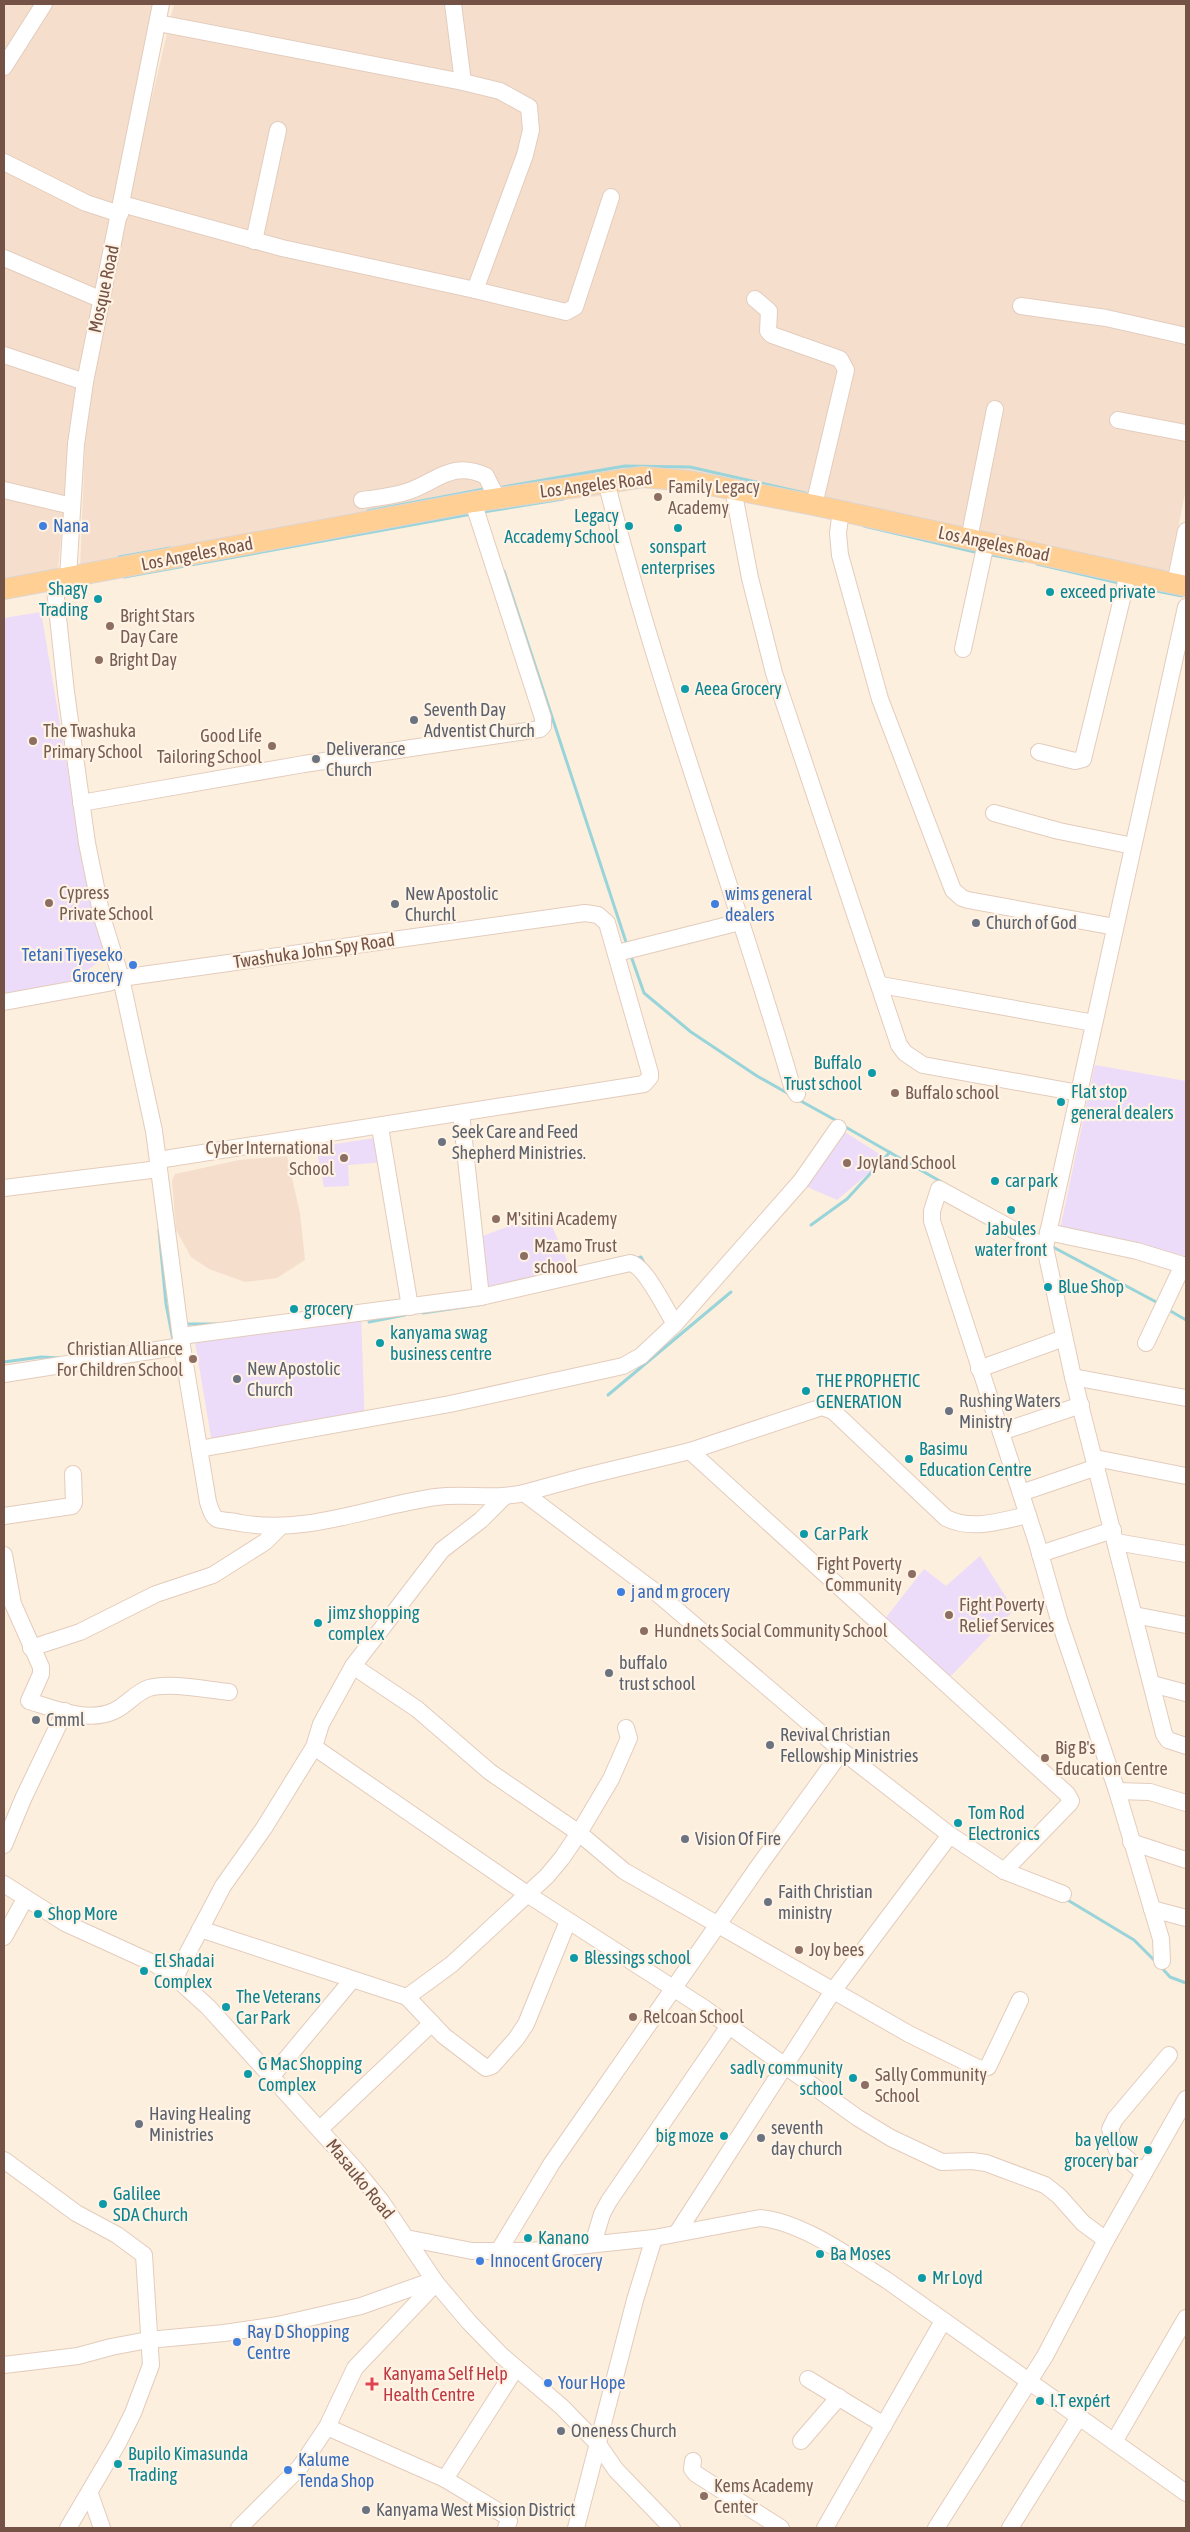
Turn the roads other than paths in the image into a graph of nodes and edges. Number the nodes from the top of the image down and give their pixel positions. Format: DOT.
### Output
graph roads {
  1 [pos="44,4"];
  2 [pos="161,4"];
  3 [pos="453,4"];
  4 [pos="158,23"];
  5 [pos="4,67"];
  6 [pos="463,82"];
  7 [pos="278,130"];
  8 [pos="4,162"];
  9 [pos="612,196"];
  10 [pos="121,209"];
  11 [pos="254,241"];
  12 [pos="4,258"];
  13 [pos="475,290"];
  14 [pos="755,299"];
  15 [pos="102,300"];
  16 [pos="1021,306"];
  17 [pos="1186,336"];
  18 [pos="4,355"];
  19 [pos="85,382"];
  20 [pos="995,409"];
  21 [pos="1118,420"];
  22 [pos="1186,433"];
  23 [pos="606,481"];
  24 [pos="733,489"];
  25 [pos="4,490"];
  26 [pos="497,498"];
  27 [pos="362,500"];
  28 [pos="472,502"];
  29 [pos="814,503"];
  30 [pos="72,506"];
  31 [pos="840,510"];
  32 [pos="1186,531"];
  33 [pos="978,541"];
  34 [pos="1128,574"];
  35 [pos="61,579"];
  36 [pos="1180,585"];
  37 [pos="4,589"];
  38 [pos="1186,607"];
  39 [pos="963,650"];
  40 [pos="1039,752"];
  41 [pos="81,803"];
  42 [pos="994,813"];
  43 [pos="1133,846"];
  44 [pos="740,922"];
  45 [pos="1115,927"];
  46 [pos="617,953"];
  47 [pos="121,978"];
  48 [pos="881,985"];
  49 [pos="4,1002"];
  50 [pos="1094,1024"];
  51 [pos="1079,1093"];
  52 [pos="797,1094"];
  53 [pos="461,1113"];
  54 [pos="380,1127"];
  55 [pos="838,1128"];
  56 [pos="159,1165"];
  57 [pos="4,1188"];
  58 [pos="1046,1240"];
  59 [pos="1185,1266"];
  60 [pos="481,1297"];
  61 [pos="410,1307"];
  62 [pos="675,1324"];
  63 [pos="1064,1338"];
  64 [pos="181,1341"];
  65 [pos="1146,1343"];
  66 [pos="979,1369"];
  67 [pos="4,1374"];
  68 [pos="1073,1376"];
  69 [pos="1186,1398"];
  70 [pos="1081,1405"];
  71 [pos="1001,1432"];
  72 [pos="198,1449"];
  73 [pos="690,1451"];
  74 [pos="1096,1462"];
  75 [pos="73,1474"];
  76 [pos="1186,1476"];
  77 [pos="524,1493"];
  78 [pos="1021,1493"];
  79 [pos="505,1496"];
  80 [pos="1028,1514"];
  81 [pos="4,1516"];
  82 [pos="281,1526"];
  83 [pos="1114,1536"];
  84 [pos="1040,1554"];
  85 [pos="1186,1554"];
  86 [pos="4,1555"];
  87 [pos="1134,1615"];
  88 [pos="1186,1626"];
  89 [pos="31,1648"];
  90 [pos="353,1666"];
  91 [pos="1152,1684"];
  92 [pos="229,1692"];
  93 [pos="1186,1693"];
  94 [pos="65,1711"];
  95 [pos="626,1728"];
  96 [pos="1186,1746"];
  97 [pos="314,1747"];
  98 [pos="842,1751"];
  99 [pos="1116,1791"];
  100 [pos="1186,1804"];
  101 [pos="579,1833"];
  102 [pos="950,1835"];
  103 [pos="1131,1842"];
  104 [pos="4,1845"];
  105 [pos="1186,1860"];
  106 [pos="1004,1871"];
  107 [pos="4,1884"];
  108 [pos="527,1894"];
  109 [pos="1064,1894"];
  110 [pos="25,1899"];
  111 [pos="1152,1908"];
  112 [pos="1186,1918"];
  113 [pos="568,1921"];
  114 [pos="720,1925"];
  115 [pos="200,1929"];
  116 [pos="4,1937"];
  117 [pos="1162,1962"];
  118 [pos="175,1977"];
  119 [pos="352,1980"];
  120 [pos="674,1989"];
  121 [pos="833,1991"];
  122 [pos="407,1997"];
  123 [pos="1020,2000"];
  124 [pos="432,2023"];
  125 [pos="729,2026"];
  126 [pos="1169,2055"];
  127 [pos="784,2066"];
  128 [pos="272,2076"];
  129 [pos="1186,2099"];
  130 [pos="320,2130"];
  131 [pos="4,2160"];
  132 [pos="1144,2173"];
  133 [pos="677,2233"];
  134 [pos="406,2238"];
  135 [pos="654,2238"];
  136 [pos="1106,2240"];
  137 [pos="593,2244"];
  138 [pos="498,2252"];
  139 [pos="435,2282"];
  140 [pos="1186,2318"];
  141 [pos="943,2321"];
  142 [pos="148,2340"];
  143 [pos="4,2365"];
  144 [pos="516,2368"];
  145 [pos="808,2379"];
  146 [pos="1028,2381"];
  147 [pos="839,2397"];
  148 [pos="1079,2417"];
  149 [pos="884,2425"];
  150 [pos="327,2427"];
  151 [pos="801,2441"];
  152 [pos="1114,2442"];
  153 [pos="598,2444"];
  154 [pos="693,2461"];
  155 [pos="445,2479"];
  156 [pos="1186,2493"];
  157 [pos="90,2494"];
  158 [pos="666,2526"];
  159 [pos="68,2528"];
  160 [pos="102,2528"];
  161 [pos="239,2528"];
  162 [pos="506,2528"];
  163 [pos="576,2528"];
  164 [pos="781,2528"];
  165 [pos="825,2528"];
  166 [pos="936,2528"];
  167 [pos="1010,2528"];
  1 -- 5 [label="street"];
  2 -- 4 [label="street, Mosque Road"];
  3 -- 6 [label="street"];
  4 -- 6 [label="street"];
  4 -- 10 [label="street, Mosque Road"];
  6 -- 13 [label="street"];
  7 -- 11 [label="street"];
  8 -- 10 [label="street"];
  9 -- 13 [label="street"];
  10 -- 11 [label="street"];
  10 -- 15 [label="street, Mosque Road"];
  11 -- 13 [label="street"];
  12 -- 15 [label="street"];
  14 -- 29 [label="street"];
  15 -- 19 [label="street, Mosque Road"];
  16 -- 17 [label="street"];
  18 -- 19 [label="street"];
  19 -- 30 [label="street, Mosque Road"];
  20 -- 33 [label="street"];
  21 -- 22 [label="street"];
  23 -- 24 [label="main road, Los Angeles Road"];
  23 -- 26 [label="main road, Los Angeles Road"];
  23 -- 44 [label="street"];
  24 -- 29 [label="main road, Los Angeles Road"];
  24 -- 48 [label="street"];
  25 -- 30 [label="street"];
  26 -- 27 [label="street"];
  26 -- 28 [label="main road, Los Angeles Road"];
  28 -- 35 [label="main road, Los Angeles Road"];
  28 -- 41 [label="street"];
  29 -- 31 [label="main road, Los Angeles Road"];
  30 -- 35 [label="street, Mosque Road"];
  31 -- 33 [label="main road, Los Angeles Road"];
  31 -- 45 [label="street"];
  32 -- 36 [label="street"];
  33 -- 34 [label="main road, Los Angeles Road"];
  33 -- 39 [label="street"];
  34 -- 36 [label="main road, Los Angeles Road"];
  34 -- 40 [label="street"];
  35 -- 37 [label="main road, Los Angeles Road"];
  35 -- 41 [label="street, Mosque Road"];
  38 -- 43 [label="street"];
  41 -- 47 [label="street, Mosque Road"];
  42 -- 43 [label="street"];
  43 -- 45 [label="street"];
  44 -- 46 [label="street"];
  44 -- 52 [label="street"];
  45 -- 50 [label="street"];
  46 -- 47 [label="street, Twashuka John Spy Road"];
  46 -- 53 [label="street, Twashuka John Spy Road"];
  47 -- 49 [label="street, Twashuka John Spy Road"];
  47 -- 56 [label="street, Mosque Road"];
  48 -- 50 [label="street"];
  48 -- 51 [label="street"];
  50 -- 51 [label="street"];
  51 -- 58 [label="street"];
  53 -- 54 [label="street"];
  53 -- 60 [label="street"];
  54 -- 56 [label="street"];
  54 -- 61 [label="street"];
  55 -- 62 [label="street"];
  56 -- 57 [label="street"];
  56 -- 64 [label="street, Mosque Road"];
  58 -- 59 [label="street"];
  58 -- 63 [label="street"];
  58 -- 66 [label="street"];
  59 -- 65 [label="street"];
  60 -- 61 [label="street"];
  60 -- 62 [label="street"];
  61 -- 64 [label="street"];
  62 -- 72 [label="street"];
  63 -- 66 [label="street"];
  63 -- 68 [label="street"];
  64 -- 67 [label="street"];
  64 -- 72 [label="street, Mosque Road"];
  66 -- 71 [label="street"];
  68 -- 69 [label="street"];
  68 -- 70 [label="street"];
  70 -- 71 [label="street"];
  70 -- 74 [label="street"];
  71 -- 78 [label="street"];
  72 -- 82 [label="street, Mosque Road"];
  73 -- 77 [label="street, Mosque Road"];
  73 -- 80 [label="street, Mosque Road"];
  73 -- 106 [label="street"];
  74 -- 76 [label="street"];
  74 -- 78 [label="street"];
  74 -- 83 [label="street"];
  75 -- 81 [label="street"];
  77 -- 79 [label="street, Mosque Road"];
  77 -- 98 [label="street"];
  78 -- 80 [label="street"];
  79 -- 82 [label="street, Mosque Road"];
  79 -- 90 [label="street"];
  80 -- 84 [label="street"];
  82 -- 89 [label="street"];
  83 -- 84 [label="street"];
  83 -- 85 [label="street"];
  83 -- 87 [label="street"];
  84 -- 99 [label="street"];
  86 -- 89 [label="street"];
  87 -- 88 [label="street"];
  87 -- 91 [label="street"];
  89 -- 94 [label="street"];
  90 -- 97 [label="street"];
  90 -- 101 [label="street"];
  91 -- 93 [label="street"];
  91 -- 96 [label="street"];
  92 -- 94 [label="street"];
  94 -- 104 [label="street"];
  95 -- 101 [label="street"];
  97 -- 108 [label="street"];
  97 -- 115 [label="street"];
  98 -- 102 [label="street"];
  98 -- 114 [label="street"];
  99 -- 100 [label="street"];
  99 -- 103 [label="street"];
  101 -- 108 [label="street"];
  101 -- 114 [label="street"];
  102 -- 106 [label="street"];
  102 -- 121 [label="street"];
  103 -- 105 [label="street"];
  103 -- 111 [label="street"];
  106 -- 109 [label="street"];
  107 -- 110 [label="street, Masauko Road"];
  108 -- 113 [label="street"];
  108 -- 122 [label="street"];
  110 -- 116 [label="street"];
  110 -- 118 [label="street, Masauko Road"];
  111 -- 112 [label="street"];
  111 -- 117 [label="street"];
  113 -- 120 [label="street"];
  113 -- 124 [label="street"];
  114 -- 120 [label="street"];
  114 -- 121 [label="street"];
  115 -- 118 [label="street"];
  115 -- 119 [label="street"];
  118 -- 128 [label="street, Masauko Road"];
  119 -- 122 [label="street"];
  119 -- 128 [label="street"];
  120 -- 125 [label="street"];
  120 -- 138 [label="street"];
  121 -- 123 [label="street"];
  121 -- 127 [label="street"];
  122 -- 124 [label="street"];
  124 -- 130 [label="street"];
  125 -- 127 [label="street"];
  125 -- 137 [label="street"];
  126 -- 132 [label="street"];
  127 -- 133 [label="street"];
  127 -- 136 [label="street"];
  128 -- 130 [label="street, Masauko Road"];
  129 -- 132 [label="street"];
  130 -- 134 [label="street, Masauko Road"];
  131 -- 142 [label="street"];
  132 -- 136 [label="street"];
  133 -- 135 [label="street"];
  133 -- 141 [label="street"];
  134 -- 138 [label="street"];
  134 -- 139 [label="street, Masauko Road"];
  135 -- 137 [label="street"];
  135 -- 153 [label="street"];
  136 -- 146 [label="street"];
  137 -- 138 [label="street"];
  139 -- 142 [label="street"];
  139 -- 144 [label="street, Masauko Road"];
  139 -- 150 [label="street"];
  140 -- 152 [label="street"];
  141 -- 146 [label="street"];
  141 -- 149 [label="street"];
  142 -- 143 [label="street"];
  142 -- 157 [label="street"];
  144 -- 153 [label="street, Masauko Road"];
  144 -- 155 [label="street"];
  145 -- 147 [label="street"];
  146 -- 148 [label="street"];
  146 -- 166 [label="street"];
  147 -- 149 [label="street"];
  147 -- 151 [label="street"];
  148 -- 152 [label="street"];
  148 -- 167 [label="street"];
  149 -- 165 [label="street"];
  150 -- 155 [label="street"];
  150 -- 161 [label="street"];
  152 -- 156 [label="street"];
  153 -- 158 [label="street, Masauko Road"];
  153 -- 163 [label="street"];
  154 -- 164 [label="street"];
  155 -- 162 [label="street"];
  157 -- 159 [label="street"];
  157 -- 160 [label="street"];
}
